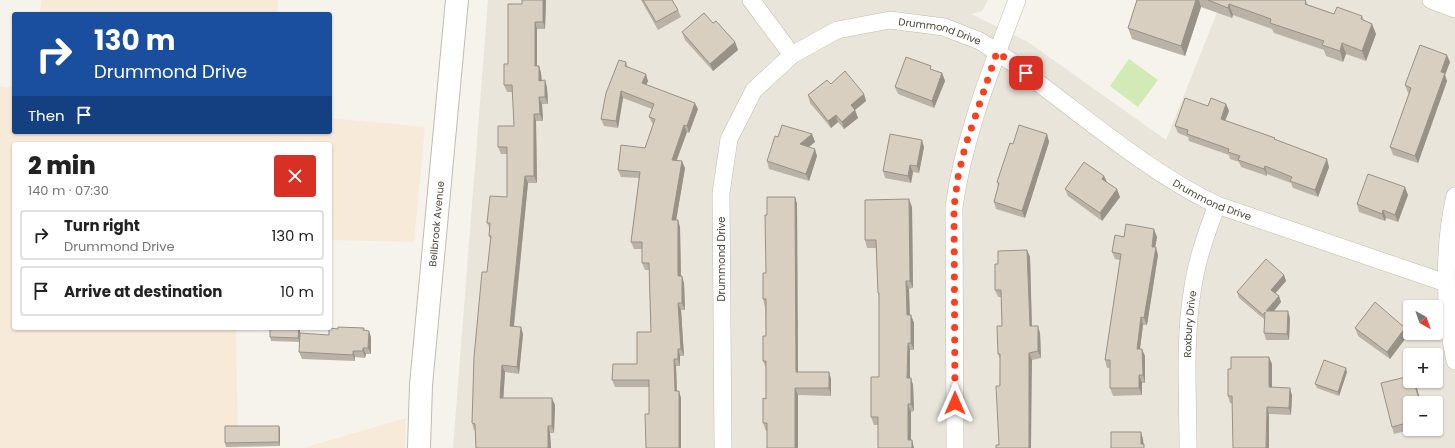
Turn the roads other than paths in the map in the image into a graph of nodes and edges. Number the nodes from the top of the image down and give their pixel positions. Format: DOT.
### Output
graph roads {
  1 [pos="457,0"];
  2 [pos="751,0"];
  3 [pos="1017,0"];
  4 [pos="1431,0"];
  5 [pos="1455,9"];
  6 [pos="997,52"];
  7 [pos="792,55"];
  8 [pos="1455,196"];
  9 [pos="1217,205"];
  10 [pos="1446,283"];
  11 [pos="1455,362"];
  12 [pos="419,448"];
  13 [pos="723,448"];
  14 [pos="955,448"];
  15 [pos="1188,448"];
  1 -- 12 [label="street, Bellbrook Avenue"];
  2 -- 7 [label="street"];
  3 -- 6 [label="street"];
  4 -- 5 [label="street"];
  6 -- 7 [label="street, Drummond Drive"];
  6 -- 9 [label="street, Drummond Drive"];
  6 -- 14 [label="street"];
  7 -- 13 [label="street, Drummond Drive"];
  8 -- 10 [label="street"];
  9 -- 10 [label="street, Drummond Drive"];
  9 -- 15 [label="street, Roxbury Drive"];
  10 -- 11 [label="street"];
}
